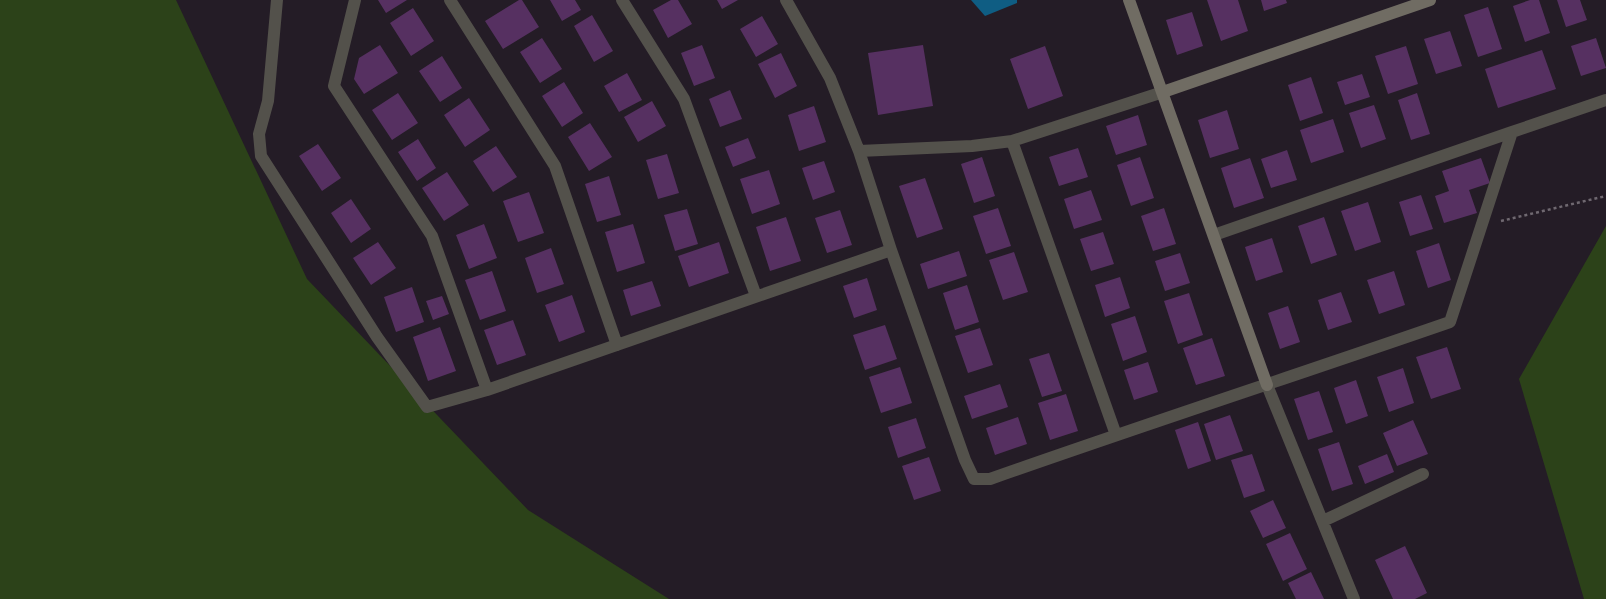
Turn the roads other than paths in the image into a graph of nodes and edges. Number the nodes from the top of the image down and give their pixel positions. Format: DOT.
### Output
graph roads {
  1 [pos="277,0"];
  2 [pos="355,0"];
  3 [pos="450,0"];
  4 [pos="622,0"];
  5 [pos="786,0"];
  6 [pos="1129,0"];
  7 [pos="1430,0"];
  8 [pos="1163,92"];
  9 [pos="1606,100"];
  10 [pos="1512,132"];
  11 [pos="1012,141"];
  12 [pos="859,152"];
  13 [pos="1214,235"];
  14 [pos="890,250"];
  15 [pos="756,296"];
  16 [pos="617,345"];
  17 [pos="1267,385"];
  18 [pos="487,390"];
  19 [pos="1116,435"];
  20 [pos="1423,474"];
  21 [pos="1323,521"];
  22 [pos="1354,599"];
  1 -- 18 [label="street"];
  2 -- 18 [label="street"];
  3 -- 16 [label="street"];
  4 -- 15 [label="street"];
  5 -- 12 [label="street"];
  6 -- 8 [label="street"];
  7 -- 8 [label="street"];
  8 -- 11 [label="street"];
  8 -- 13 [label="street"];
  9 -- 10 [label="street"];
  10 -- 13 [label="street"];
  10 -- 17 [label="street"];
  11 -- 12 [label="street"];
  11 -- 19 [label="street"];
  12 -- 14 [label="street"];
  13 -- 17 [label="street"];
  14 -- 15 [label="street"];
  14 -- 19 [label="street"];
  15 -- 16 [label="street"];
  16 -- 18 [label="street"];
  17 -- 19 [label="street"];
  17 -- 21 [label="street"];
  20 -- 21 [label="street"];
  21 -- 22 [label="street"];
}
